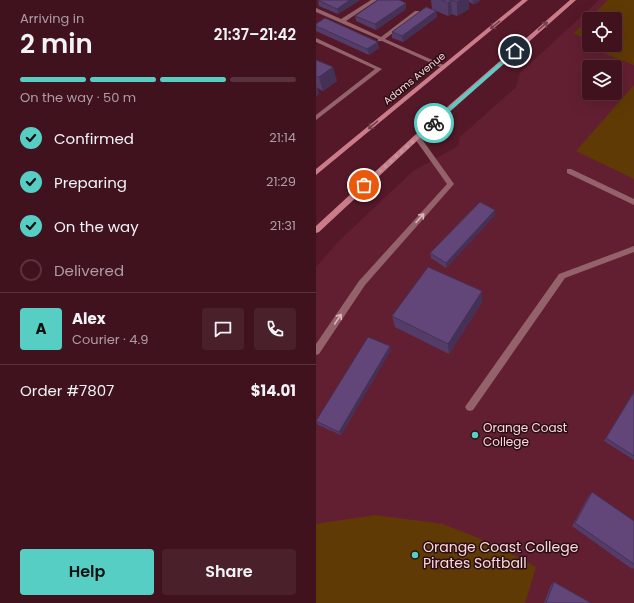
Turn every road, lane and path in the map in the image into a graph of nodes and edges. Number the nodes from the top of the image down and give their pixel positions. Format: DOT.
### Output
graph roads {
  1 [pos="374,0"];
  2 [pos="525,0"];
  3 [pos="573,0"];
  4 [pos="316,10"];
  5 [pos="416,12"];
  6 [pos="341,22"];
  7 [pos="316,40"];
  8 [pos="380,40"];
  9 [pos="444,67"];
  10 [pos="316,118"];
  11 [pos="417,137"];
  12 [pos="568,171"];
  13 [pos="316,173"];
  14 [pos="634,202"];
  15 [pos="316,230"];
  16 [pos="634,249"];
  17 [pos="316,351"];
  18 [pos="470,407"];
  1 -- 6 [label="lane"];
  2 -- 9 [label="main road, Adams Avenue, one-way"];
  11 -- 3 [label="main road, one-way"];
  4 -- 6 [label="lane"];
  5 -- 8 [label="lane"];
  6 -- 8 [label="lane"];
  7 -- 10 [label="lane"];
  8 -- 9 [label="lane"];
  9 -- 13 [label="main road, Adams Avenue, one-way"];
  11 -- 15 [label="main road"];
  17 -- 11 [label="lane, one-way"];
  12 -- 14 [label="lane"];
  16 -- 18 [label="lane"];
}
